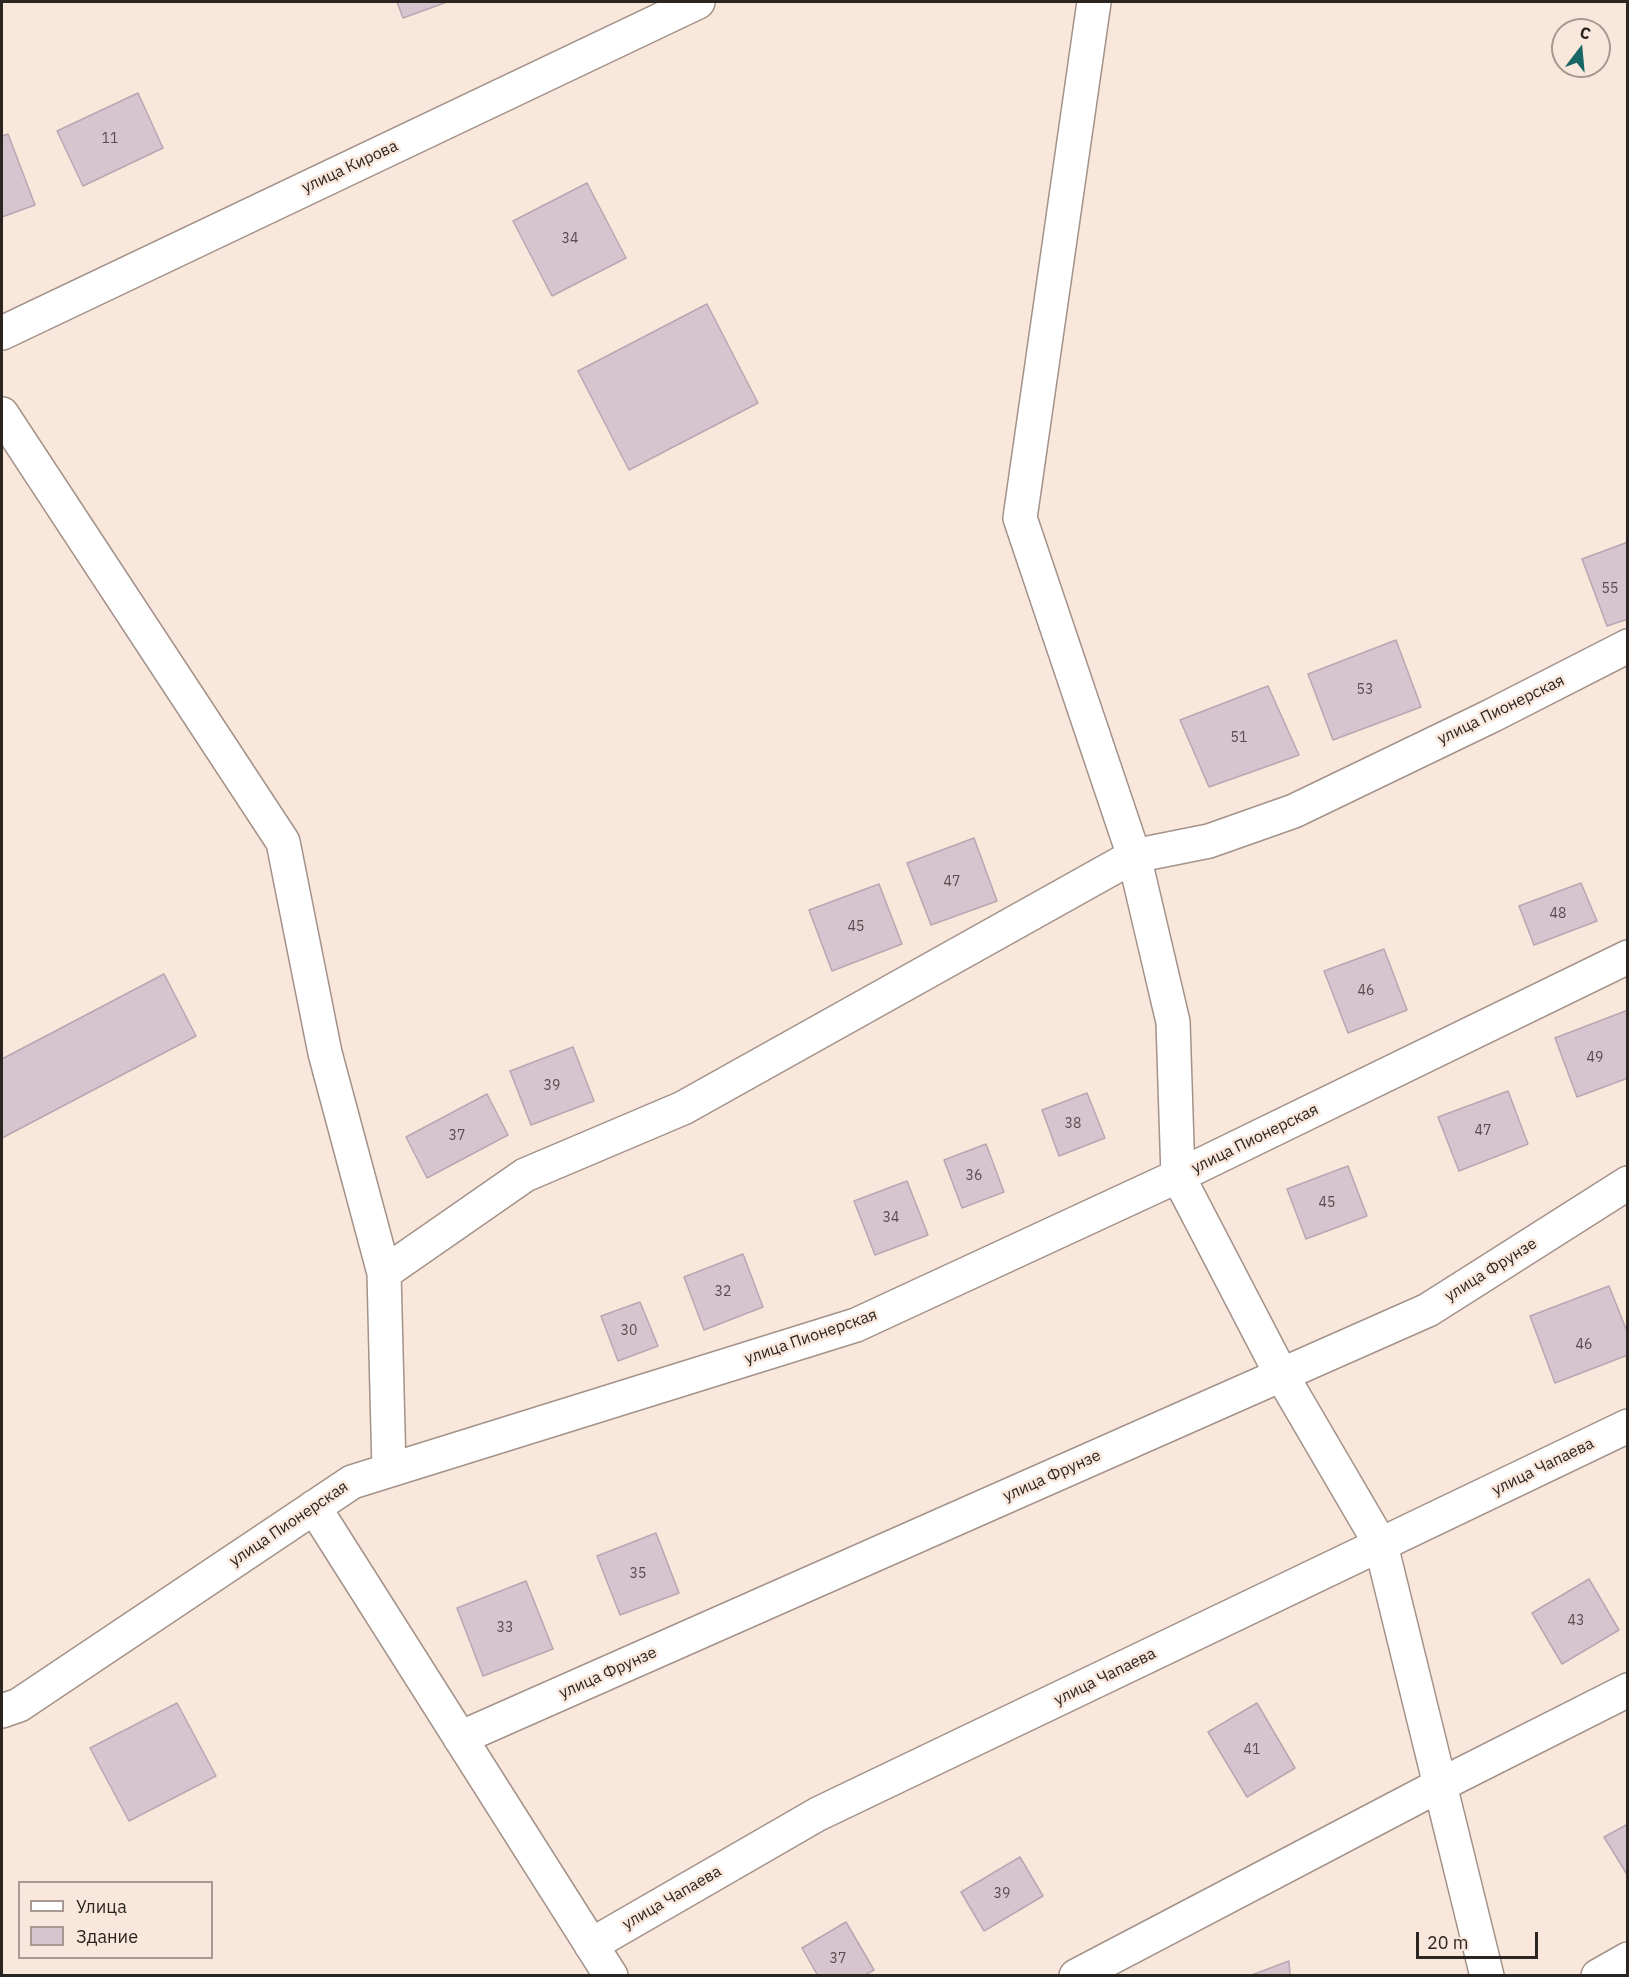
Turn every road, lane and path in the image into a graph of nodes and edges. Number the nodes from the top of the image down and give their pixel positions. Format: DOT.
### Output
graph roads {
  1 [pos="698,2"];
  2 [pos="1094,2"];
  3 [pos="2,333"];
  4 [pos="2,414"];
  5 [pos="1628,646"];
  6 [pos="1134,856"];
  7 [pos="1628,957"];
  8 [pos="1178,1176"];
  9 [pos="1628,1183"];
  10 [pos="384,1273"];
  11 [pos="1281,1374"];
  12 [pos="1628,1426"];
  13 [pos="389,1470"];
  14 [pos="314,1507"];
  15 [pos="1381,1545"];
  16 [pos="1628,1690"];
  17 [pos="2,1711"];
  18 [pos="460,1738"];
  19 [pos="1440,1785"];
  20 [pos="591,1945"];
  21 [pos="1628,1959"];
  22 [pos="610,1976"];
  23 [pos="1076,1976"];
  24 [pos="1487,1976"];
  25 [pos="1599,1976"];
  1 -- 3 [label="street, улица Кирова"];
  2 -- 6 [label="street"];
  4 -- 10 [label="street"];
  5 -- 6 [label="street, улица Пионерская"];
  6 -- 8 [label="street"];
  6 -- 10 [label="street, улица Пионерская"];
  7 -- 8 [label="street, улица Пионерская"];
  8 -- 11 [label="street"];
  8 -- 13 [label="street, улица Пионерская"];
  9 -- 11 [label="street, улица Фрунзе"];
  10 -- 13 [label="street"];
  11 -- 15 [label="street"];
  11 -- 18 [label="street, улица Фрунзе"];
  12 -- 15 [label="street, улица Чапаева"];
  13 -- 14 [label="street, улица Пионерская"];
  14 -- 17 [label="street, улица Пионерская"];
  14 -- 18 [label="street"];
  15 -- 19 [label="street"];
  15 -- 20 [label="street, улица Чапаева"];
  16 -- 19 [label="street"];
  18 -- 20 [label="street"];
  19 -- 23 [label="street"];
  19 -- 24 [label="street"];
  20 -- 22 [label="street"];
  21 -- 25 [label="street"];
}
